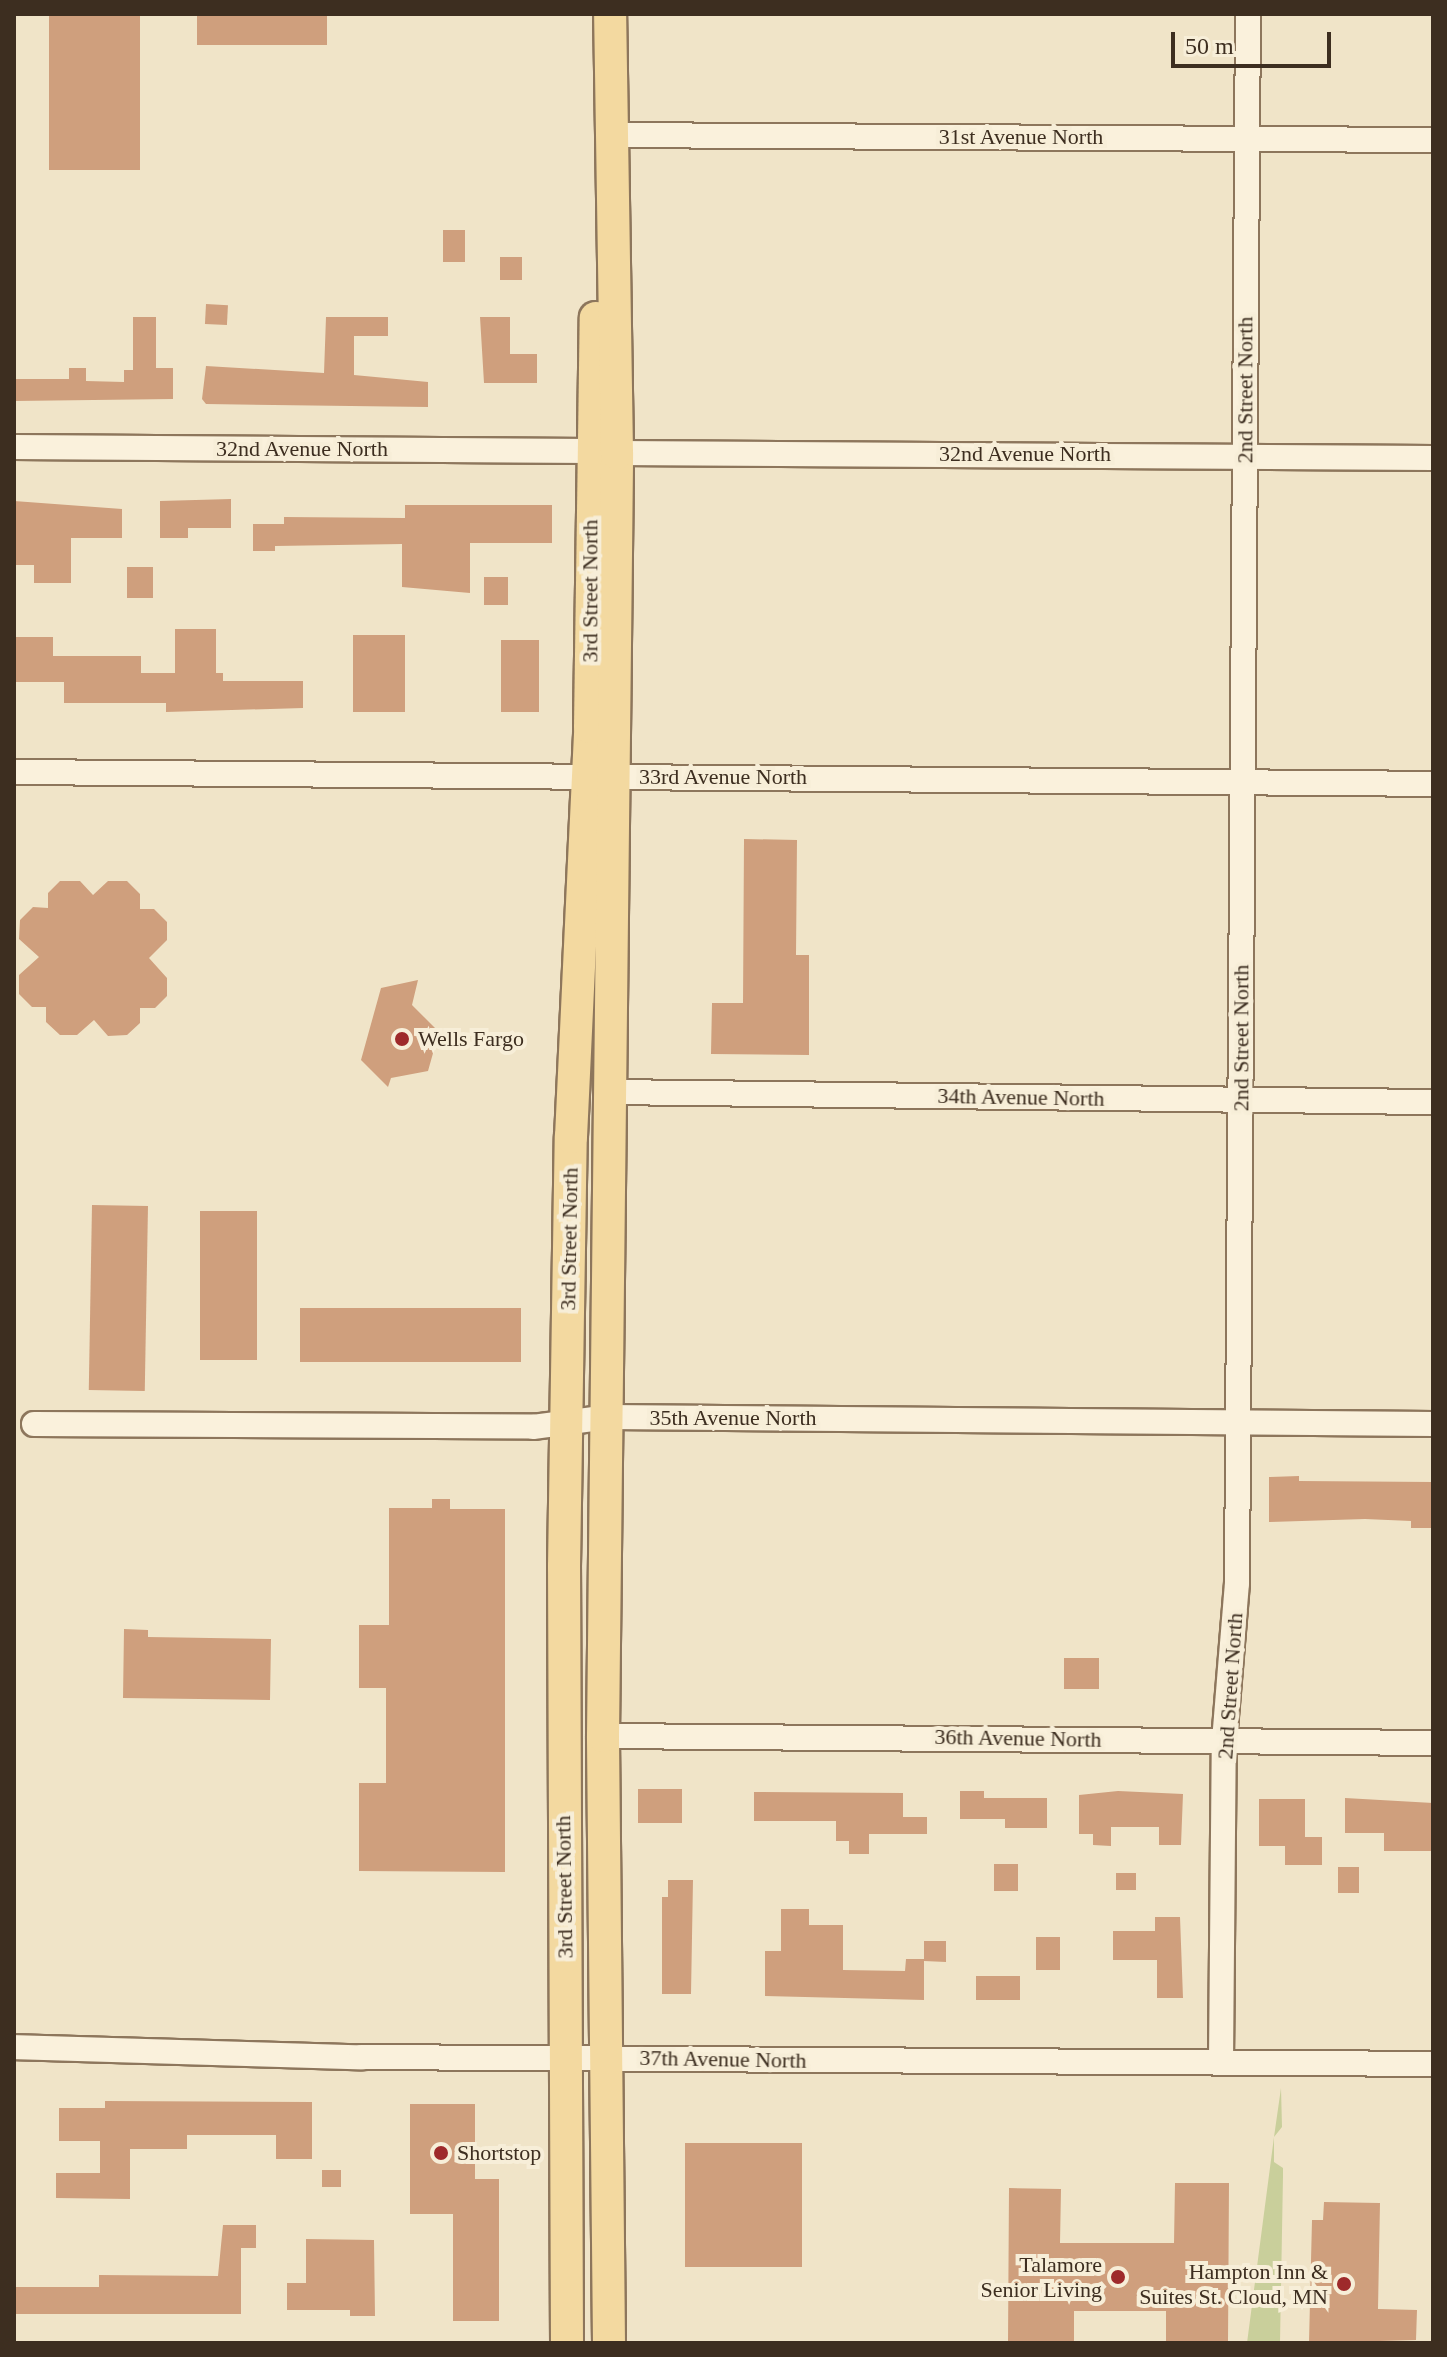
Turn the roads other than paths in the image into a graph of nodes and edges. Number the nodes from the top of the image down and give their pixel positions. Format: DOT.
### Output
graph roads {
  1 [pos="610,14"];
  2 [pos="1248,14"];
  3 [pos="609,135"];
  4 [pos="1247,139"];
  5 [pos="1433,140"];
  6 [pos="14,447"];
  7 [pos="604,452"];
  8 [pos="1245,455"];
  9 [pos="1433,458"];
  10 [pos="14,772"];
  11 [pos="600,776"];
  12 [pos="1242,780"];
  13 [pos="1433,784"];
  14 [pos="609,1092"];
  15 [pos="1240,1099"];
  16 [pos="1433,1102"];
  17 [pos="609,1417"];
  18 [pos="1238,1421"];
  19 [pos="34,1424"];
  20 [pos="1433,1424"];
  21 [pos="566,1426"];
  22 [pos="603,1736"];
  23 [pos="1224,1741"];
  24 [pos="1433,1743"];
  25 [pos="14,2047"];
  26 [pos="566,2057"];
  27 [pos="607,2057"];
  28 [pos="1221,2062"];
  29 [pos="1433,2064"];
  30 [pos="567,2343"];
  31 [pos="609,2343"];
  1 -- 3 [label="main road, 3rd Street North"];
  2 -- 4 [label="street, 2nd Street North"];
  3 -- 4 [label="street, 31st Avenue North"];
  3 -- 7 [label="main road, 3rd Street North"];
  4 -- 5 [label="street, 31st Avenue North"];
  4 -- 8 [label="street, 2nd Street North"];
  6 -- 7 [label="street, 32nd Avenue North"];
  7 -- 8 [label="street, 32nd Avenue North"];
  7 -- 11 [label="main road, 3rd Street North"];
  8 -- 9 [label="street, 32nd Avenue North"];
  8 -- 12 [label="street, 2nd Street North"];
  10 -- 11 [label="street, 33rd Avenue North"];
  11 -- 12 [label="street, 33rd Avenue North"];
  11 -- 14 [label="main road, 3rd Street North"];
  11 -- 21 [label="main road, 3rd Street North"];
  12 -- 13 [label="street, 33rd Avenue North"];
  12 -- 15 [label="street, 2nd Street North"];
  14 -- 15 [label="street, 34th Avenue North"];
  14 -- 17 [label="main road, 3rd Street North"];
  15 -- 16 [label="street, 34th Avenue North"];
  15 -- 18 [label="street, 2nd Street North"];
  17 -- 18 [label="street, 35th Avenue North"];
  17 -- 21 [label="street, 35th Avenue North"];
  17 -- 22 [label="main road, 3rd Street North"];
  18 -- 20 [label="street, 35th Avenue North"];
  18 -- 23 [label="street, 2nd Street North"];
  19 -- 21 [label="street, 35th Avenue North"];
  21 -- 26 [label="main road, 3rd Street North"];
  22 -- 23 [label="street, 36th Avenue North"];
  22 -- 27 [label="main road, 3rd Street North"];
  23 -- 24 [label="street, 36th Avenue North"];
  23 -- 28 [label="street, 2nd Street North"];
  25 -- 26 [label="street, 37th Avenue North"];
  26 -- 27 [label="street, 37th Avenue North"];
  26 -- 30 [label="main road, 3rd Street North"];
  27 -- 28 [label="street, 37th Avenue North"];
  27 -- 31 [label="main road, 3rd Street North"];
  28 -- 29 [label="street, 37th Avenue North"];
}
